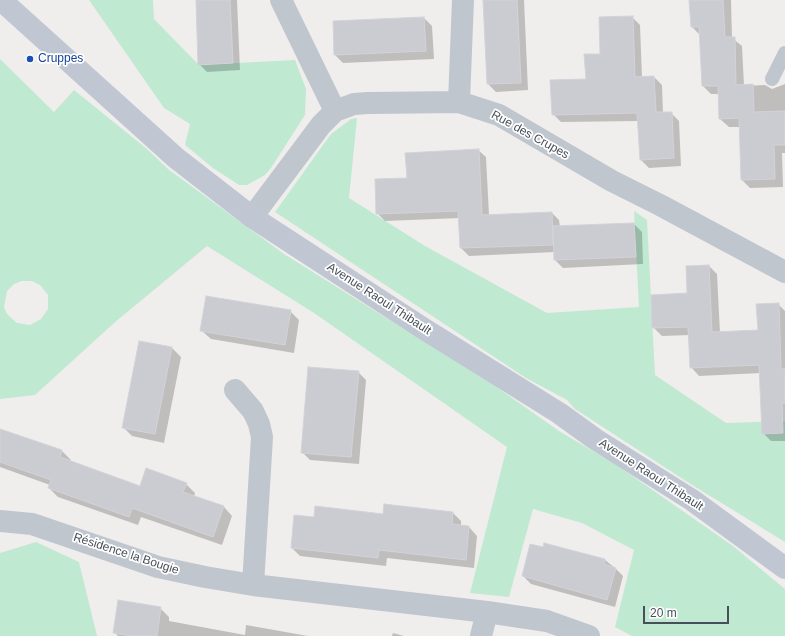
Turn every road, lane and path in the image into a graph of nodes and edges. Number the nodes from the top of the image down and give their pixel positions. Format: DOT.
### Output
graph roads {
  1 [pos="1,0"];
  2 [pos="281,0"];
  3 [pos="463,0"];
  4 [pos="785,53"];
  5 [pos="772,79"];
  6 [pos="459,102"];
  7 [pos="335,111"];
  8 [pos="252,217"];
  9 [pos="785,272"];
  10 [pos="235,390"];
  11 [pos="0,521"];
  12 [pos="784,567"];
  13 [pos="252,585"];
  14 [pos="487,612"];
  15 [pos="481,636"];
  16 [pos="589,636"];
  1 -- 8 [label="street, Avenue Raoul Thibault"];
  2 -- 7 [label="street"];
  3 -- 6 [label="street"];
  4 -- 5 [label="lane"];
  6 -- 7 [label="street, Rue des Crupes"];
  6 -- 9 [label="street, Rue des Crupes"];
  7 -- 8 [label="street, Rue des Crupes"];
  8 -- 12 [label="street, Avenue Raoul Thibault"];
  10 -- 13 [label="street"];
  11 -- 13 [label="street, Résidence la Bougie"];
  13 -- 14 [label="street, Résidence la Bougie"];
  14 -- 15 [label="street"];
  14 -- 16 [label="street, Résidence la Bougie"];
}
